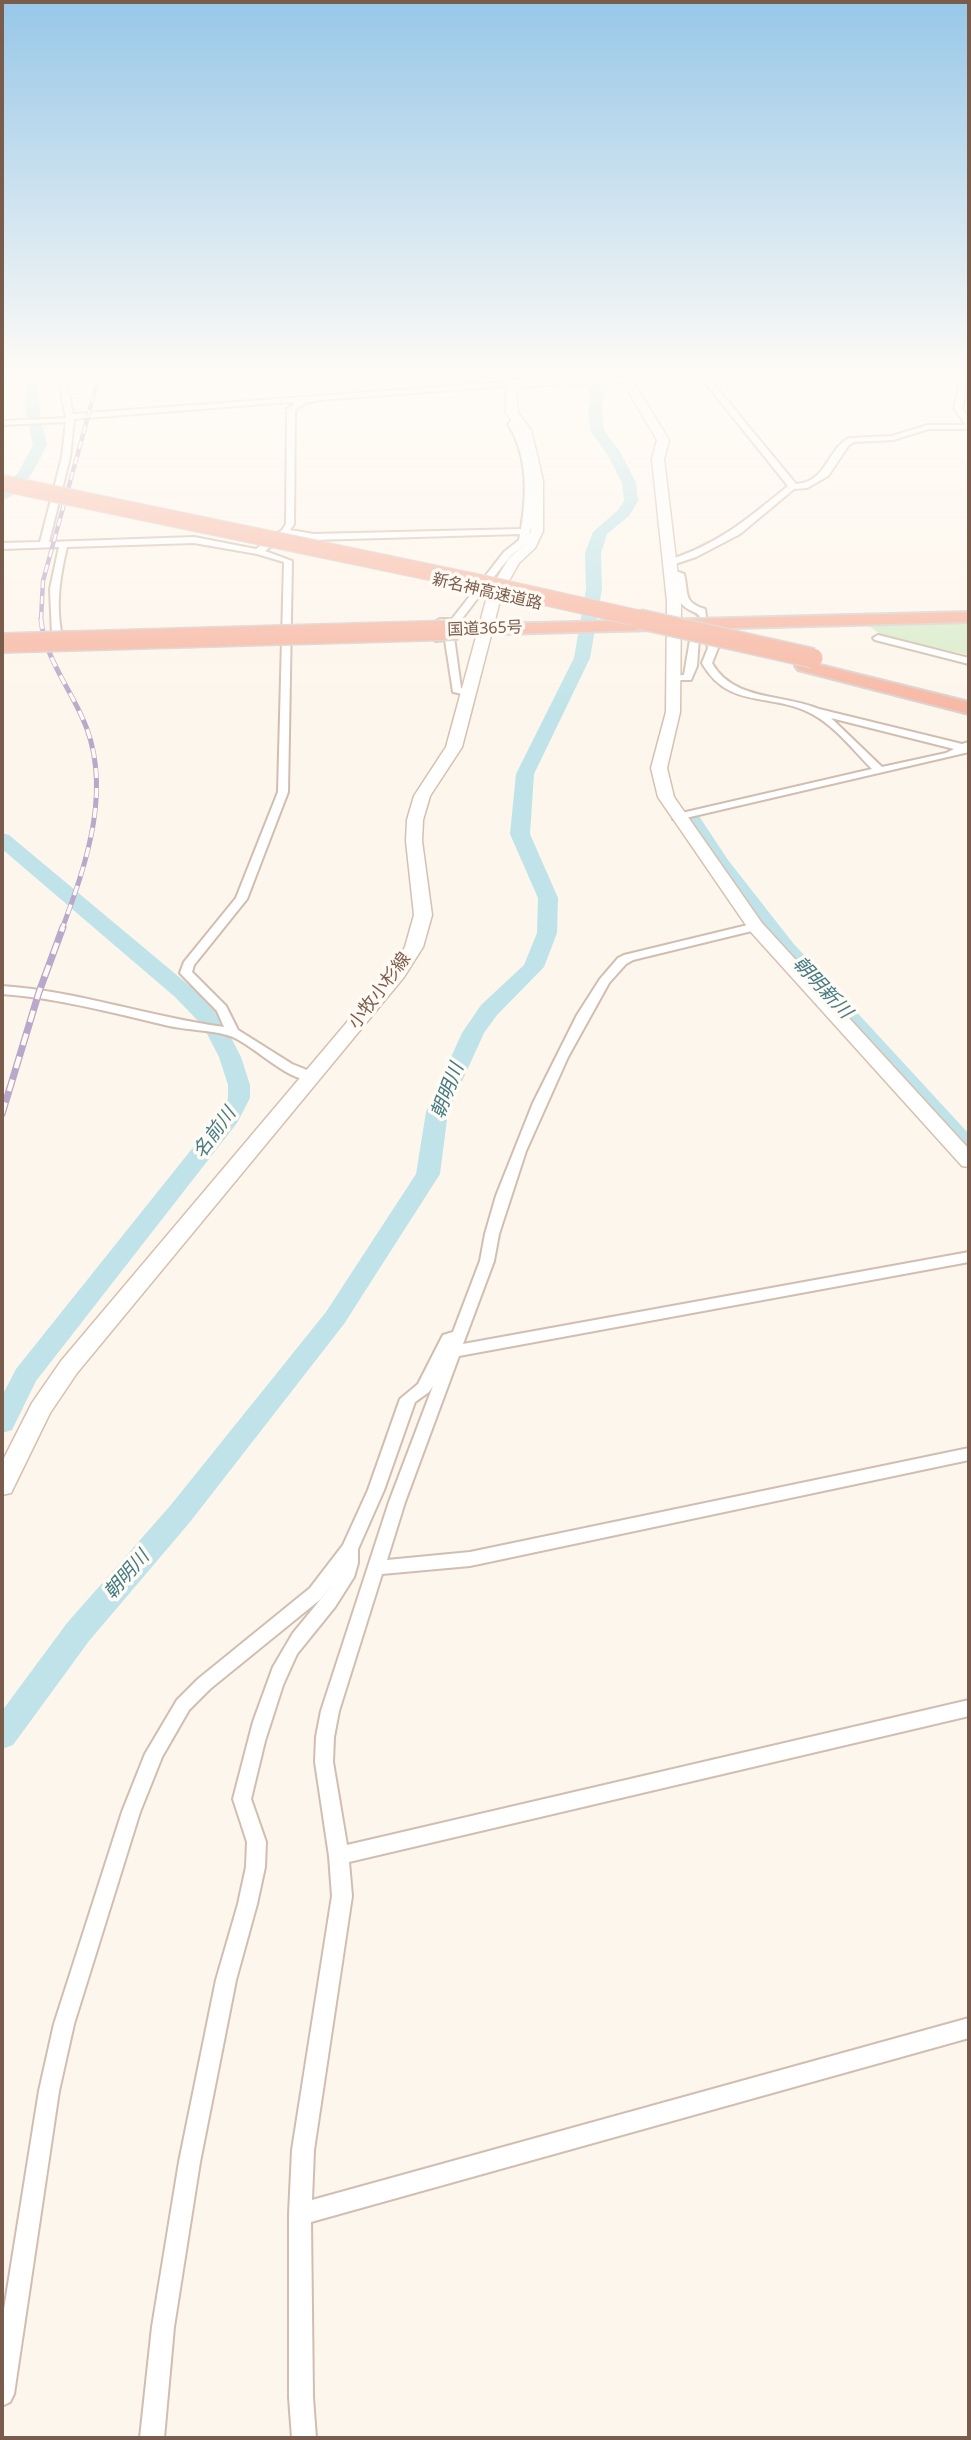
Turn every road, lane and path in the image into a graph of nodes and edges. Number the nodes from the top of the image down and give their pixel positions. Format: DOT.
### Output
graph roads {
  1 [pos="2,490"];
  2 [pos="35,490"];
  3 [pos="58,490"];
  4 [pos="290,490"];
  5 [pos="530,490"];
  6 [pos="537,490"];
  7 [pos="661,490"];
  8 [pos="787,490"];
  9 [pos="526,531"];
  10 [pos="285,532"];
  11 [pos="64,543"];
  12 [pos="44,544"];
  13 [pos="2,546"];
  14 [pos="258,552"];
  15 [pos="670,568"];
  16 [pos="703,615"];
  17 [pos="969,617"];
  18 [pos="674,624"];
  19 [pos="286,628"];
  20 [pos="484,629"];
  21 [pos="458,630"];
  22 [pos="32,636"];
  23 [pos="2,637"];
  24 [pos="878,638"];
  25 [pos="287,641"];
  26 [pos="2,643"];
  27 [pos="64,648"];
  28 [pos="969,661"];
  29 [pos="808,662"];
  30 [pos="674,678"];
  31 [pos="469,694"];
  32 [pos="969,697"];
  33 [pos="969,708"];
  34 [pos="816,711"];
  35 [pos="968,748"];
  36 [pos="879,770"];
  37 [pos="677,817"];
  38 [pos="757,927"];
  39 [pos="2,990"];
  40 [pos="231,1031"];
  41 [pos="312,1077"];
  42 [pos="969,1161"];
  43 [pos="969,1257"];
  44 [pos="458,1343"];
  45 [pos="969,1454"];
  46 [pos="2,1486"];
  47 [pos="350,1549"];
  48 [pos="376,1568"];
  49 [pos="969,1708"];
  50 [pos="339,1856"];
  51 [pos="969,2028"];
  52 [pos="300,2214"];
  53 [pos="2,2394"];
  54 [pos="152,2438"];
  55 [pos="304,2438"];
  1 -- 29 [label="highway, 新名神高速道路"];
  2 -- 29 [label="highway, 新名神高速道路, bridge"];
  3 -- 12 [label="street"];
  4 -- 10 [label="street"];
  5 -- 9 [label="street"];
  6 -- 20 [label="main road, 小牧小杉線"];
  7 -- 15 [label="main road"];
  8 -- 15 [label="street"];
  9 -- 10 [label="street"];
  9 -- 19 [label="street"];
  10 -- 14 [label="street"];
  11 -- 12 [label="street"];
  11 -- 14 [label="street"];
  11 -- 19 [label="street"];
  12 -- 13 [label="street"];
  14 -- 19 [label="street"];
  15 -- 16 [label="street"];
  15 -- 18 [label="main road"];
  17 -- 18 [label="highway, 国道365号"];
  18 -- 20 [label="highway, 国道365号"];
  18 -- 30 [label="main road"];
  19 -- 25 [label="street"];
  20 -- 21 [label="highway, 国道365号"];
  20 -- 31 [label="main road, 小牧小杉線"];
  21 -- 26 [label="highway, 国道365号, bridge"];
  22 -- 23 [label="street"];
  24 -- 28 [label="street"];
  25 -- 27 [label="street"];
  25 -- 31 [label="street"];
  25 -- 40 [label="street"];
  29 -- 32 [label="highway, 新名神高速道路"];
  29 -- 33 [label="highway, 新名神高速道路"];
  30 -- 34 [label="street"];
  30 -- 37 [label="main road"];
  31 -- 41 [label="main road, 小牧小杉線"];
  34 -- 35 [label="street"];
  34 -- 36 [label="street"];
  35 -- 36 [label="street"];
  36 -- 37 [label="street"];
  37 -- 38 [label="main road"];
  38 -- 42 [label="main road"];
  38 -- 44 [label="street"];
  39 -- 40 [label="street"];
  40 -- 41 [label="street"];
  41 -- 46 [label="main road, 小牧小杉線"];
  43 -- 44 [label="street"];
  44 -- 47 [label="street"];
  44 -- 48 [label="street"];
  45 -- 48 [label="street"];
  47 -- 53 [label="street"];
  47 -- 54 [label="street"];
  48 -- 50 [label="street"];
  49 -- 50 [label="street"];
  50 -- 52 [label="street"];
  51 -- 52 [label="street"];
  52 -- 55 [label="street"];
}
